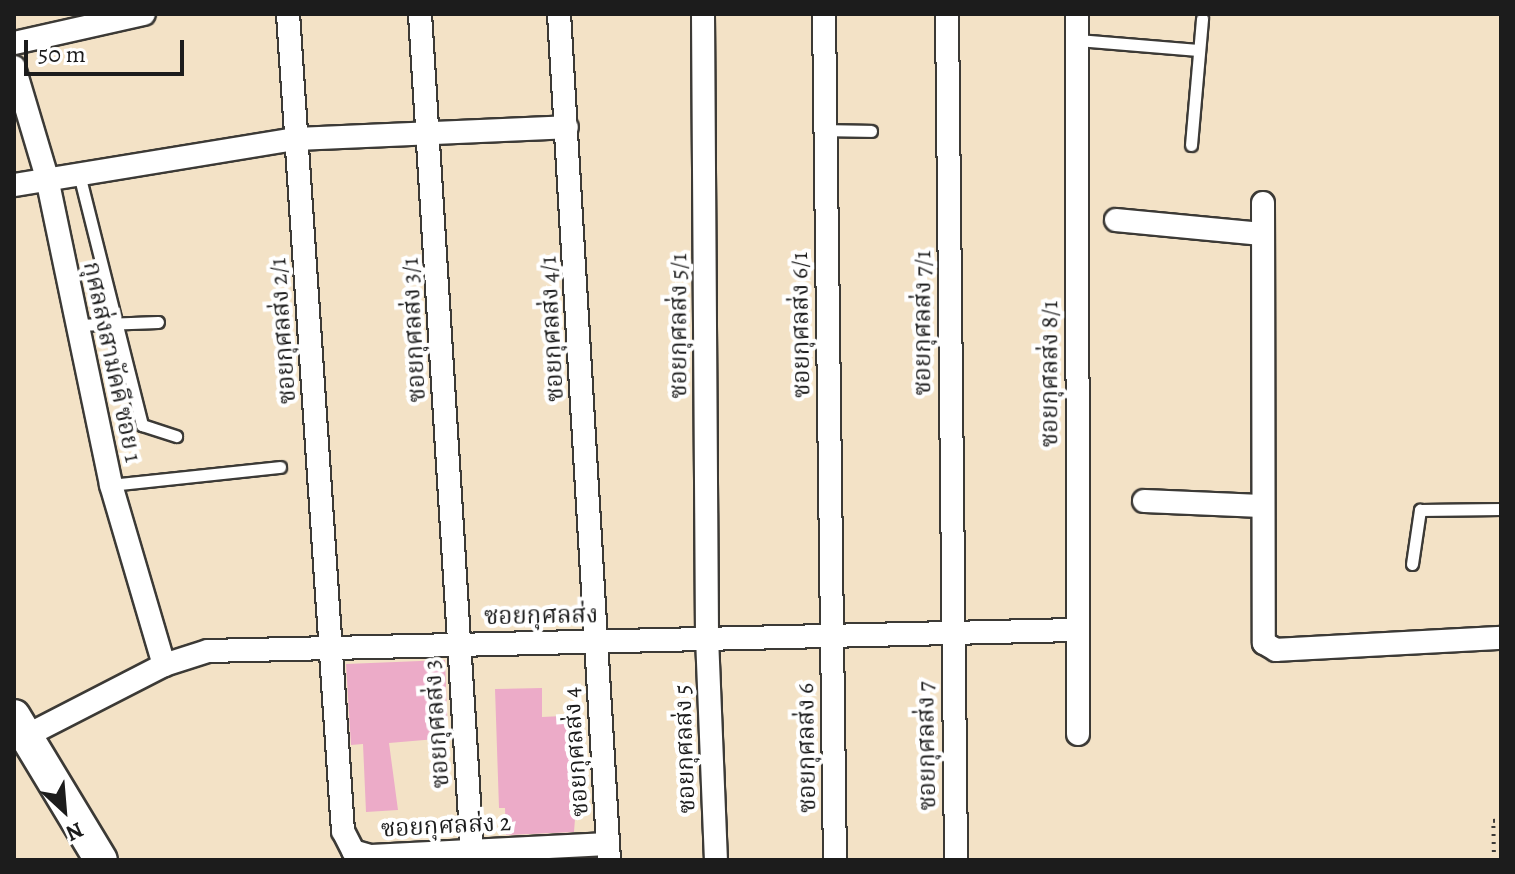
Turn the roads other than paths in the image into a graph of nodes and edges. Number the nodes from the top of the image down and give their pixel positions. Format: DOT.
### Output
graph roads {
  1 [pos="144,14"];
  2 [pos="288,14"];
  3 [pos="420,14"];
  4 [pos="559,14"];
  5 [pos="703,14"];
  6 [pos="824,14"];
  7 [pos="947,14"];
  8 [pos="1077,14"];
  9 [pos="1202,18"];
  10 [pos="1077,40"];
  11 [pos="14,43"];
  12 [pos="1199,50"];
  13 [pos="14,67"];
  14 [pos="567,127"];
  15 [pos="825,130"];
  16 [pos="871,131"];
  17 [pos="428,132"];
  18 [pos="296,139"];
  19 [pos="1191,145"];
  20 [pos="47,178"];
  21 [pos="80,178"];
  22 [pos="14,185"];
  23 [pos="1263,203"];
  24 [pos="1116,220"];
  25 [pos="1261,234"];
  26 [pos="158,322"];
  27 [pos="118,324"];
  28 [pos="77,325"];
  29 [pos="176,436"];
  30 [pos="280,467"];
  31 [pos="111,485"];
  32 [pos="1144,501"];
  33 [pos="1262,506"];
  34 [pos="1501,509"];
  35 [pos="1412,564"];
  36 [pos="1075,630"];
  37 [pos="951,632"];
  38 [pos="830,635"];
  39 [pos="707,637"];
  40 [pos="1501,638"];
  41 [pos="595,641"];
  42 [pos="458,642"];
  43 [pos="330,645"];
  44 [pos="164,665"];
  45 [pos="20,726"];
  46 [pos="1078,734"];
  47 [pos="472,850"];
  48 [pos="608,852"];
  49 [pos="101,860"];
  50 [pos="716,860"];
  51 [pos="835,860"];
  52 [pos="956,860"];
  1 -- 11 [label="street"];
  2 -- 18 [label="street, ซอยกุศลส่ง 2/1"];
  3 -- 17 [label="street, ซอยกุศลส่ง 3/1"];
  4 -- 14 [label="street, ซอยกุศลส่ง 4/1"];
  5 -- 39 [label="street, ซอยกุศลส่ง 5/1"];
  6 -- 15 [label="street, ซอยกุศลส่ง 6/1"];
  7 -- 37 [label="street, ซอยกุศลส่ง 7/1"];
  8 -- 10 [label="street, ซอยกุศลส่ง 8/1"];
  9 -- 12 [label="lane"];
  10 -- 12 [label="lane"];
  10 -- 36 [label="street, ซอยกุศลส่ง 8/1"];
  12 -- 19 [label="lane"];
  13 -- 20 [label="street, กุศลส่งสามัคคี ซอย 1"];
  14 -- 17 [label="street"];
  14 -- 41 [label="street, ซอยกุศลส่ง 4/1"];
  15 -- 16 [label="lane"];
  15 -- 38 [label="street, ซอยกุศลส่ง 6/1"];
  17 -- 18 [label="street"];
  17 -- 42 [label="street, ซอยกุศลส่ง 3/1"];
  18 -- 21 [label="street"];
  18 -- 43 [label="street, ซอยกุศลส่ง 2/1"];
  20 -- 21 [label="street"];
  20 -- 22 [label="street"];
  20 -- 28 [label="street, กุศลส่งสามัคคี ซอย 1"];
  21 -- 27 [label="lane"];
  23 -- 25 [label="street"];
  24 -- 25 [label="street"];
  25 -- 33 [label="street"];
  26 -- 27 [label="lane"];
  27 -- 28 [label="lane"];
  27 -- 29 [label="lane"];
  28 -- 31 [label="street, กุศลส่งสามัคคี ซอย 1"];
  30 -- 31 [label="lane"];
  31 -- 44 [label="street, กุศลส่งสามัคคี ซอย 1"];
  32 -- 33 [label="street"];
  33 -- 40 [label="street"];
  34 -- 35 [label="lane"];
  36 -- 37 [label="street, ซอยกุศลส่ง"];
  36 -- 46 [label="street, ซอยกุศลส่ง 8/1"];
  37 -- 38 [label="street, ซอยกุศลส่ง"];
  37 -- 52 [label="street, ซอยกุศลส่ง 7"];
  38 -- 39 [label="street, ซอยกุศลส่ง"];
  38 -- 51 [label="street, ซอยกุศลส่ง 6"];
  39 -- 41 [label="street, ซอยกุศลส่ง"];
  39 -- 50 [label="street, ซอยกุศลส่ง 5"];
  41 -- 42 [label="street, ซอยกุศลส่ง"];
  41 -- 48 [label="street, ซอยกุศลส่ง 4"];
  42 -- 43 [label="street, ซอยกุศลส่ง"];
  42 -- 47 [label="street, ซอยกุศลส่ง 3"];
  43 -- 44 [label="street, ซอยกุศลส่ง"];
  43 -- 47 [label="street, ซอยกุศลส่ง 2"];
  44 -- 45 [label="street, ซอยกุศลส่ง"];
  45 -- 49 [label="main road"];
  47 -- 48 [label="street, ซอยกุศลส่ง 2"];
}
